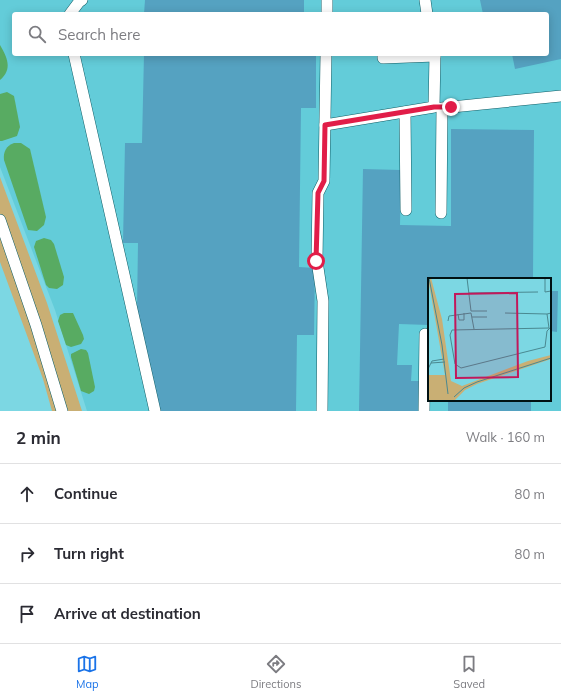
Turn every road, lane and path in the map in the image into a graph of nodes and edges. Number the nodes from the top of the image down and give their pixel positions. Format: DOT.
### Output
graph roads {
  1 [pos="82,0"];
  2 [pos="327,0"];
  3 [pos="424,0"];
  4 [pos="71,12"];
  5 [pos="327,12"];
  6 [pos="427,12"];
  7 [pos="74,56"];
  8 [pos="326,56"];
  9 [pos="383,56"];
  10 [pos="418,56"];
  11 [pos="435,56"];
  12 [pos="561,96"];
  13 [pos="438,107"];
  14 [pos="405,112"];
  15 [pos="325,125"];
  16 [pos="406,210"];
  17 [pos="441,213"];
  18 [pos="0,220"];
  19 [pos="425,334"];
  20 [pos="62,411"];
  21 [pos="155,411"];
  22 [pos="322,411"];
  23 [pos="424,411"];
  1 -- 4 [label="street"];
  2 -- 5 [label="street"];
  3 -- 6 [label="street"];
  7 -- 21 [label="street"];
  8 -- 15 [label="street"];
  9 -- 10 [label="street"];
  11 -- 13 [label="street"];
  12 -- 13 [label="street"];
  13 -- 14 [label="street"];
  13 -- 17 [label="street"];
  14 -- 15 [label="street"];
  14 -- 16 [label="street"];
  15 -- 22 [label="street"];
  18 -- 20 [label="street"];
  19 -- 23 [label="street"];
}
